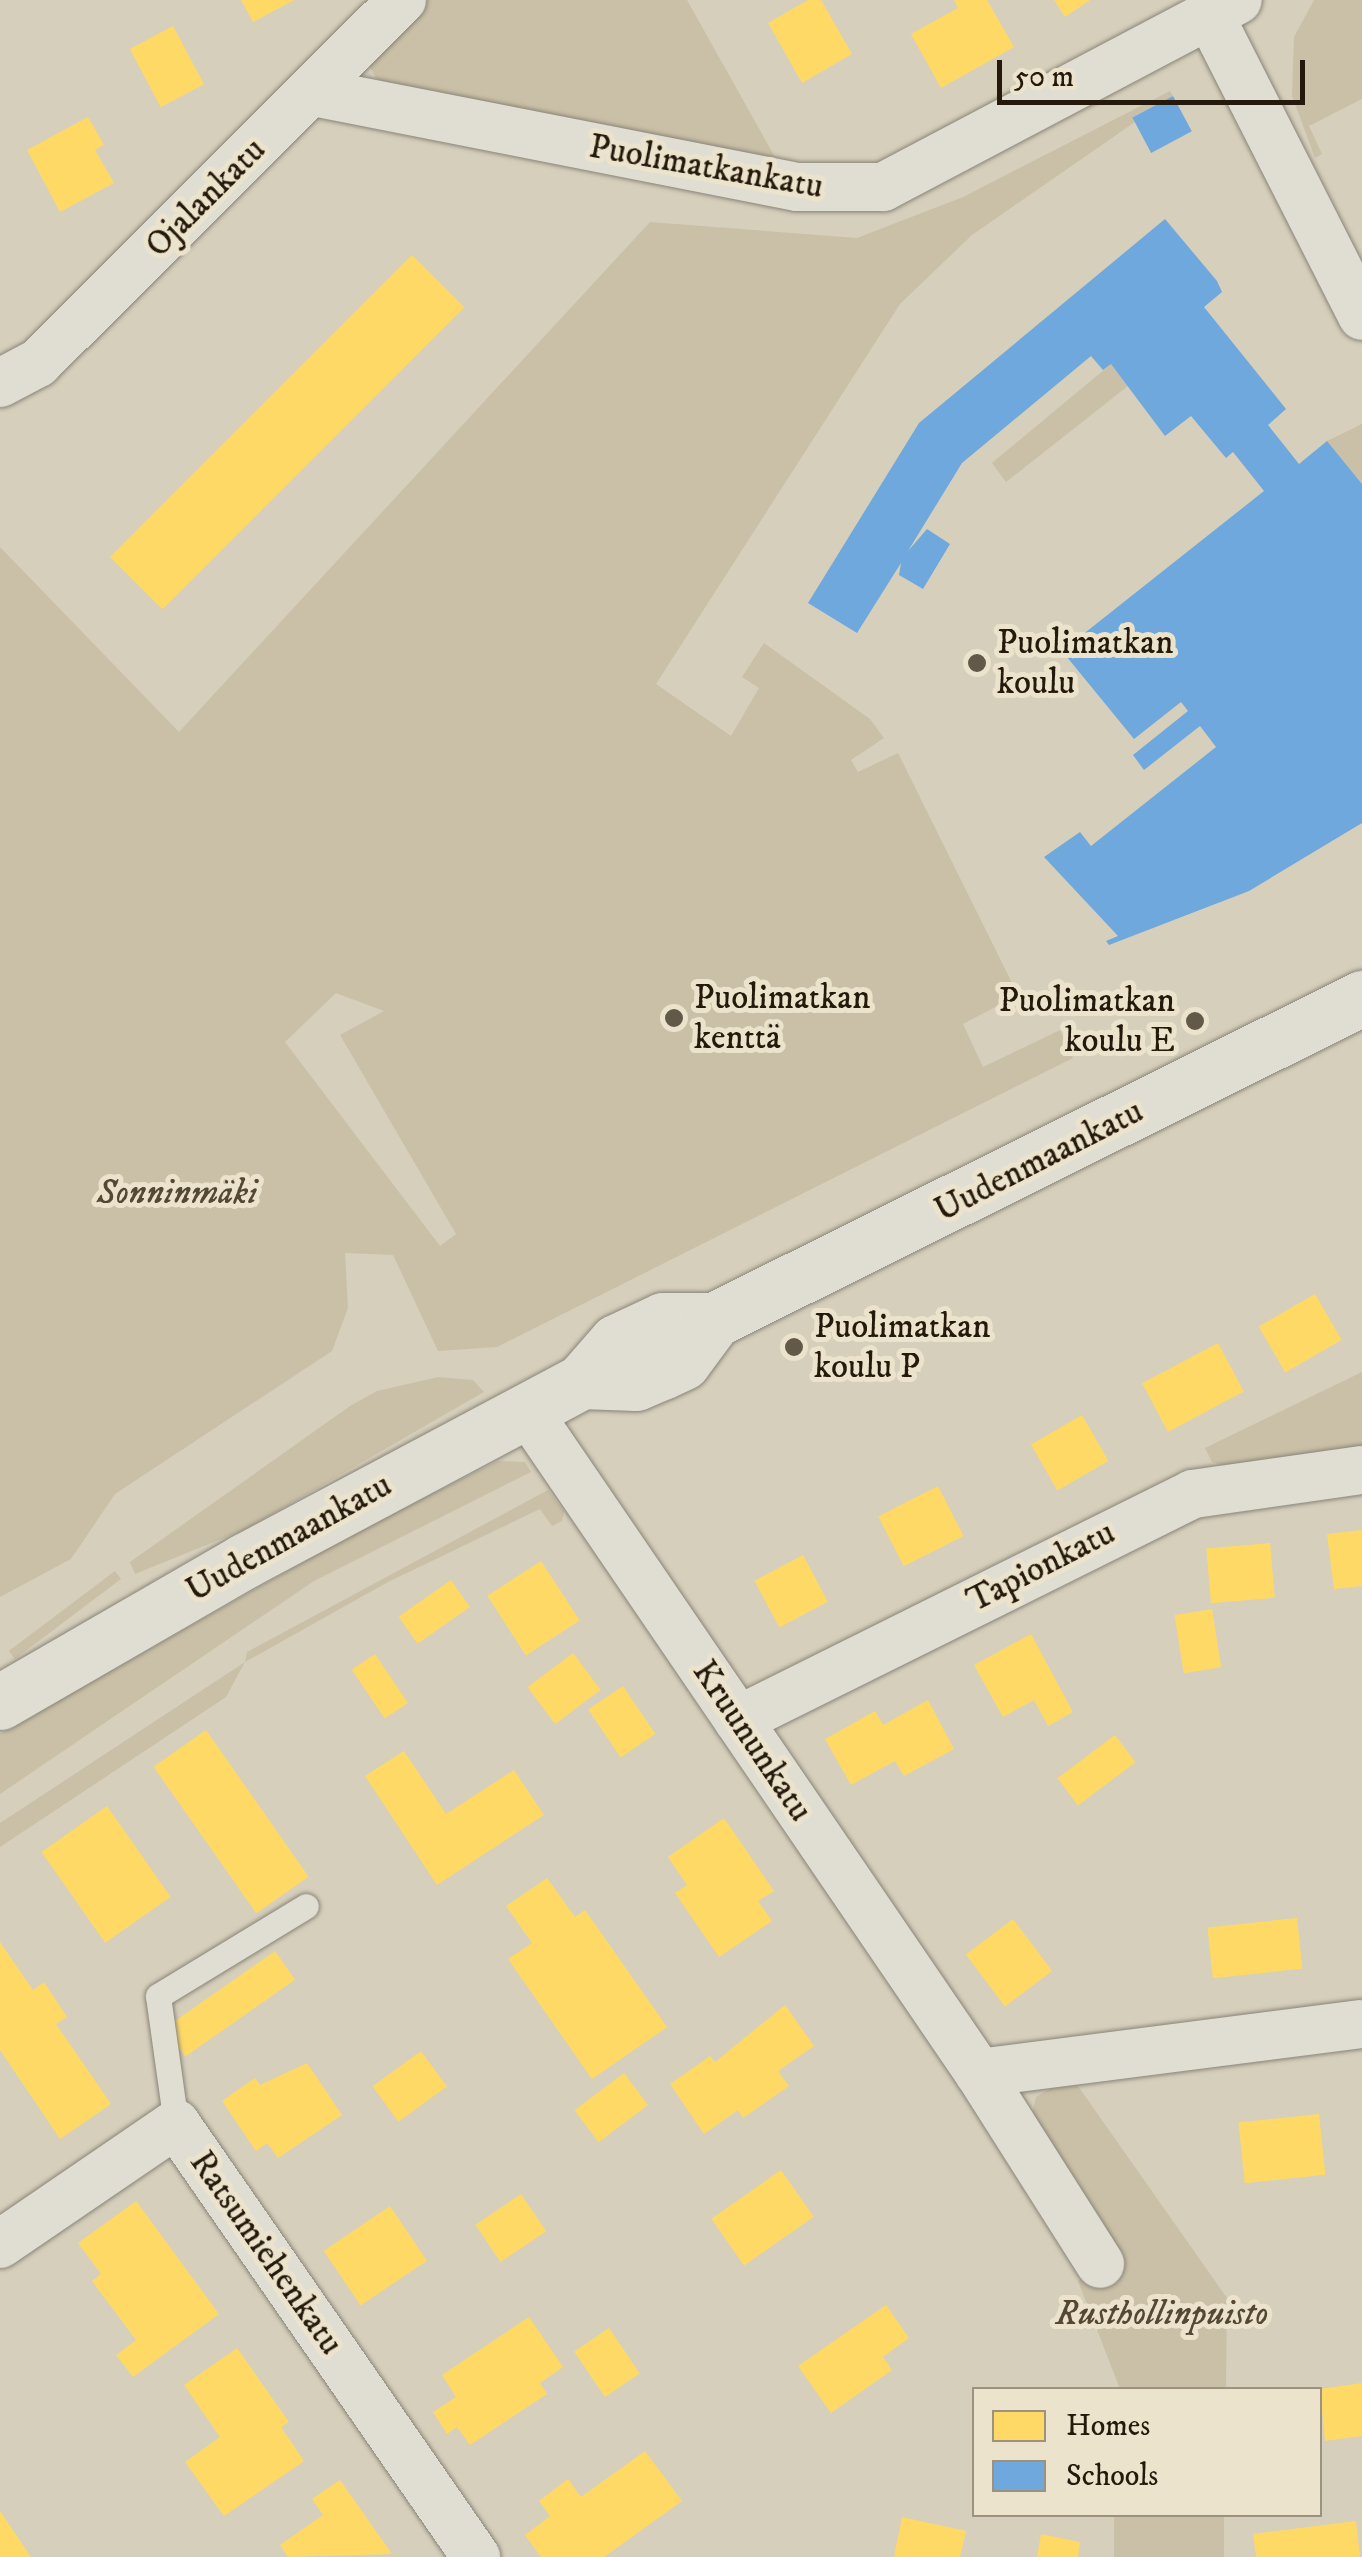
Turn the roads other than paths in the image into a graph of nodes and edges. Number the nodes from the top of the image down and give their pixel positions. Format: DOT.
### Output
graph roads {
  1 [pos="402,0"];
  2 [pos="1224,9"];
  3 [pos="313,92"];
  4 [pos="1362,316"];
  5 [pos="0,383"];
  6 [pos="1362,998"];
  7 [pos="526,1409"];
  8 [pos="1362,1470"];
  9 [pos="0,1702"];
  10 [pos="738,1720"];
  11 [pos="306,1906"];
  12 [pos="1362,2024"];
  13 [pos="979,2072"];
  14 [pos="176,2124"];
  15 [pos="0,2244"];
  16 [pos="1100,2264"];
  17 [pos="476,2557"];
  1 -- 3 [label="street, Ojalankatu"];
  2 -- 3 [label="street, Puolimatkankatu"];
  2 -- 4 [label="street"];
  3 -- 5 [label="street, Ojalankatu"];
  6 -- 7 [label="main road, Uudenmaankatu"];
  7 -- 9 [label="main road, Uudenmaankatu"];
  7 -- 10 [label="street, Kruununkatu"];
  8 -- 10 [label="street, Tapionkatu"];
  10 -- 13 [label="street, Kruununkatu"];
  11 -- 14 [label="lane"];
  12 -- 13 [label="street"];
  13 -- 16 [label="street, Kruununkatu"];
  14 -- 15 [label="street, Ratsumiehenkatu"];
  14 -- 17 [label="street, Ratsumiehenkatu"];
}
